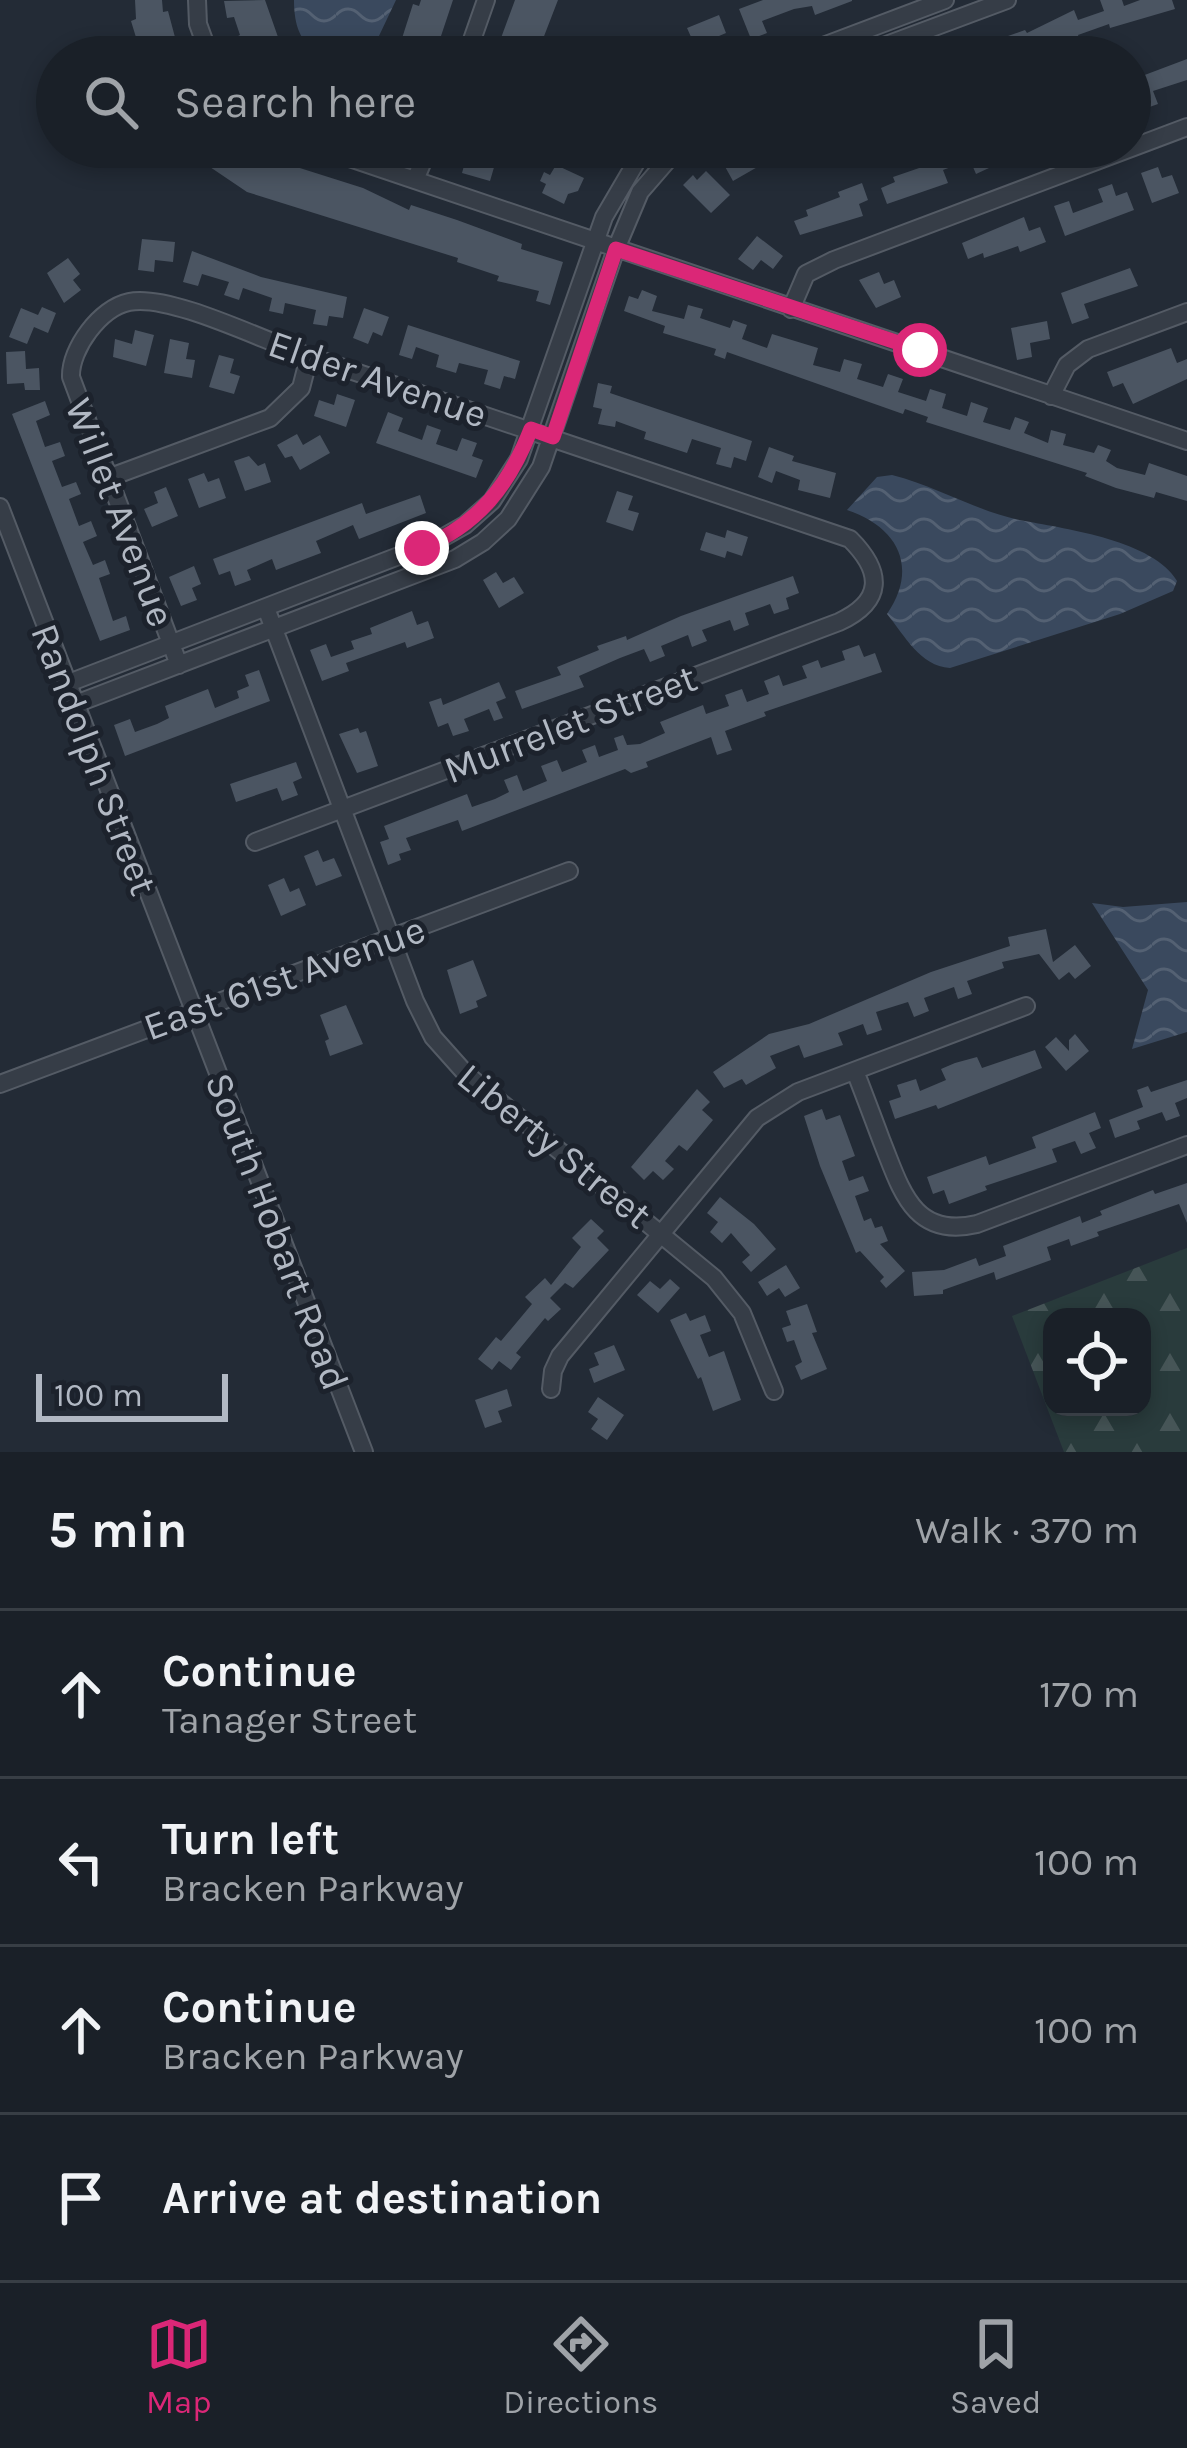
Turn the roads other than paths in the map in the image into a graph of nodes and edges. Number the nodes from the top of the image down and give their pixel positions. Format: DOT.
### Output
graph roads {
  1 [pos="197,0"];
  2 [pos="486,0"];
  3 [pos="945,0"];
  4 [pos="1007,0"];
  5 [pos="202,36"];
  6 [pos="473,36"];
  7 [pos="850,36"];
  8 [pos="910,36"];
  9 [pos="1187,128"];
  10 [pos="1151,141"];
  11 [pos="380,168"];
  12 [pos="421,168"];
  13 [pos="632,168"];
  14 [pos="661,168"];
  15 [pos="1080,168"];
  16 [pos="416,180"];
  17 [pos="595,242"];
  18 [pos="616,249"];
  19 [pos="790,309"];
  20 [pos="1187,312"];
  21 [pos="72,357"];
  22 [pos="309,357"];
  23 [pos="1051,396"];
  24 [pos="531,429"];
  25 [pos="553,437"];
  26 [pos="1187,441"];
  27 [pos="107,478"];
  28 [pos="0,507"];
  29 [pos="874,591"];
  30 [pos="266,608"];
  31 [pos="274,629"];
  32 [pos="171,644"];
  33 [pos="179,665"];
  34 [pos="65,684"];
  35 [pos="74,705"];
  36 [pos="341,810"];
  37 [pos="255,842"];
  38 [pos="568,871"];
  39 [pos="391,938"];
  40 [pos="1026,1006"];
  41 [pos="191,1011"];
  42 [pos="855,1070"];
  43 [pos="0,1084"];
  44 [pos="1187,1145"];
  45 [pos="661,1232"];
  46 [pos="551,1389"];
  47 [pos="774,1391"];
  48 [pos="364,1452"];
  1 -- 5 [label="street"];
  2 -- 6 [label="street"];
  3 -- 7 [label="street"];
  4 -- 8 [label="street"];
  9 -- 10 [label="street"];
  11 -- 16 [label="street"];
  12 -- 16 [label="street"];
  13 -- 17 [label="street"];
  14 -- 18 [label="street"];
  15 -- 19 [label="street"];
  16 -- 17 [label="street"];
  17 -- 18 [label="street"];
  17 -- 24 [label="street"];
  18 -- 19 [label="street"];
  18 -- 25 [label="street"];
  19 -- 23 [label="street"];
  20 -- 23 [label="street"];
  21 -- 22 [label="street, Elder Avenue"];
  21 -- 27 [label="street, Willet Avenue"];
  22 -- 24 [label="street, Elder Avenue"];
  22 -- 27 [label="street"];
  23 -- 26 [label="street"];
  24 -- 25 [label="street, Elder Avenue"];
  24 -- 30 [label="street"];
  25 -- 29 [label="street, Elder Avenue"];
  25 -- 31 [label="street"];
  27 -- 32 [label="street, Willet Avenue"];
  28 -- 34 [label="street, Randolph Street"];
  29 -- 36 [label="street, Murrelet Street"];
  30 -- 31 [label="street, Liberty Street"];
  30 -- 32 [label="street"];
  31 -- 33 [label="street"];
  31 -- 36 [label="street, Liberty Street"];
  32 -- 33 [label="street, Willet Avenue"];
  32 -- 34 [label="street"];
  33 -- 35 [label="street"];
  34 -- 35 [label="street, Randolph Street"];
  35 -- 41 [label="street, Randolph Street"];
  36 -- 37 [label="street, Murrelet Street"];
  36 -- 39 [label="street, Liberty Street"];
  38 -- 39 [label="street, East 61st Avenue"];
  39 -- 41 [label="street, East 61st Avenue"];
  39 -- 45 [label="street, Liberty Street"];
  40 -- 42 [label="street"];
  41 -- 43 [label="street, East 61st Avenue"];
  41 -- 48 [label="street, South Hobart Road"];
  42 -- 44 [label="street"];
  42 -- 45 [label="street"];
  45 -- 46 [label="street"];
  45 -- 47 [label="street, Liberty Street"];
}
